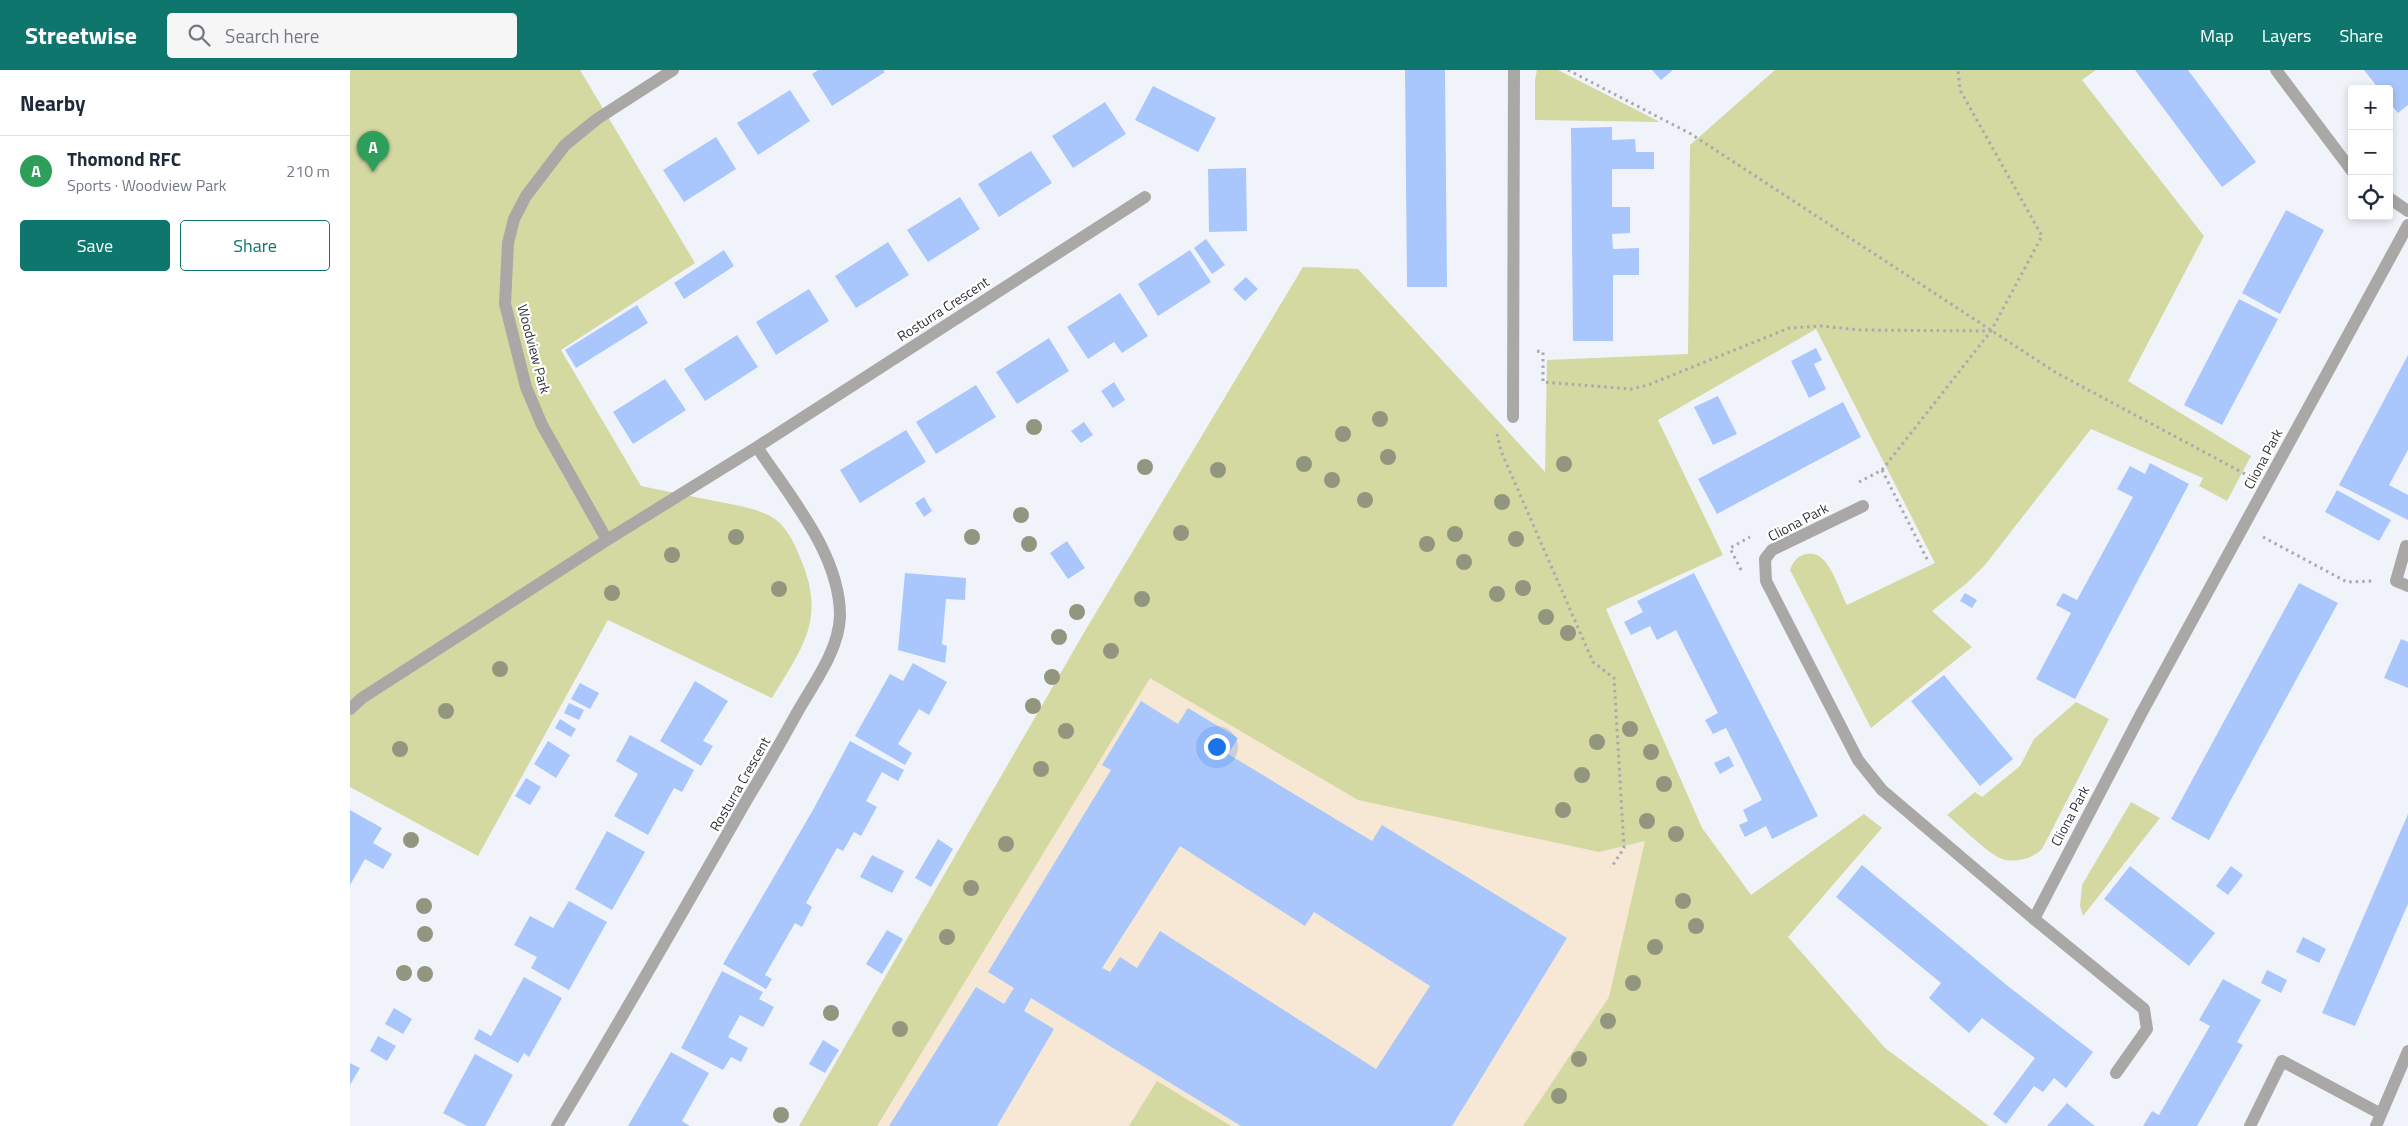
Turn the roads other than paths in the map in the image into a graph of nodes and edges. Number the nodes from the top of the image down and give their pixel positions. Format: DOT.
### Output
graph roads {
  1 [pos="673,70"];
  2 [pos="1514,70"];
  3 [pos="2276,70"];
  4 [pos="2348,166"];
  5 [pos="1145,197"];
  6 [pos="2393,201"];
  7 [pos="2408,211"];
  8 [pos="2408,225"];
  9 [pos="1513,417"];
  10 [pos="757,447"];
  11 [pos="1863,506"];
  12 [pos="607,540"];
  13 [pos="2406,546"];
  14 [pos="2408,586"];
  15 [pos="350,709"];
  16 [pos="2034,918"];
  17 [pos="2408,1051"];
  18 [pos="2116,1073"];
  19 [pos="2379,1120"];
  20 [pos="558,1126"];
  21 [pos="2250,1126"];
  1 -- 12 [label="street, Woodview Park"];
  2 -- 9 [label="street"];
  3 -- 4 [label="street"];
  5 -- 10 [label="street, Rosturra Crescent"];
  6 -- 7 [label="street"];
  8 -- 16 [label="street, Cliona Park"];
  10 -- 12 [label="street, Rosturra Crescent"];
  10 -- 20 [label="street, Rosturra Crescent"];
  11 -- 16 [label="street, Cliona Park"];
  12 -- 15 [label="street, Rosturra Crescent"];
  13 -- 14 [label="street"];
  16 -- 18 [label="street"];
  17 -- 19 [label="street"];
  19 -- 21 [label="street"];
}
